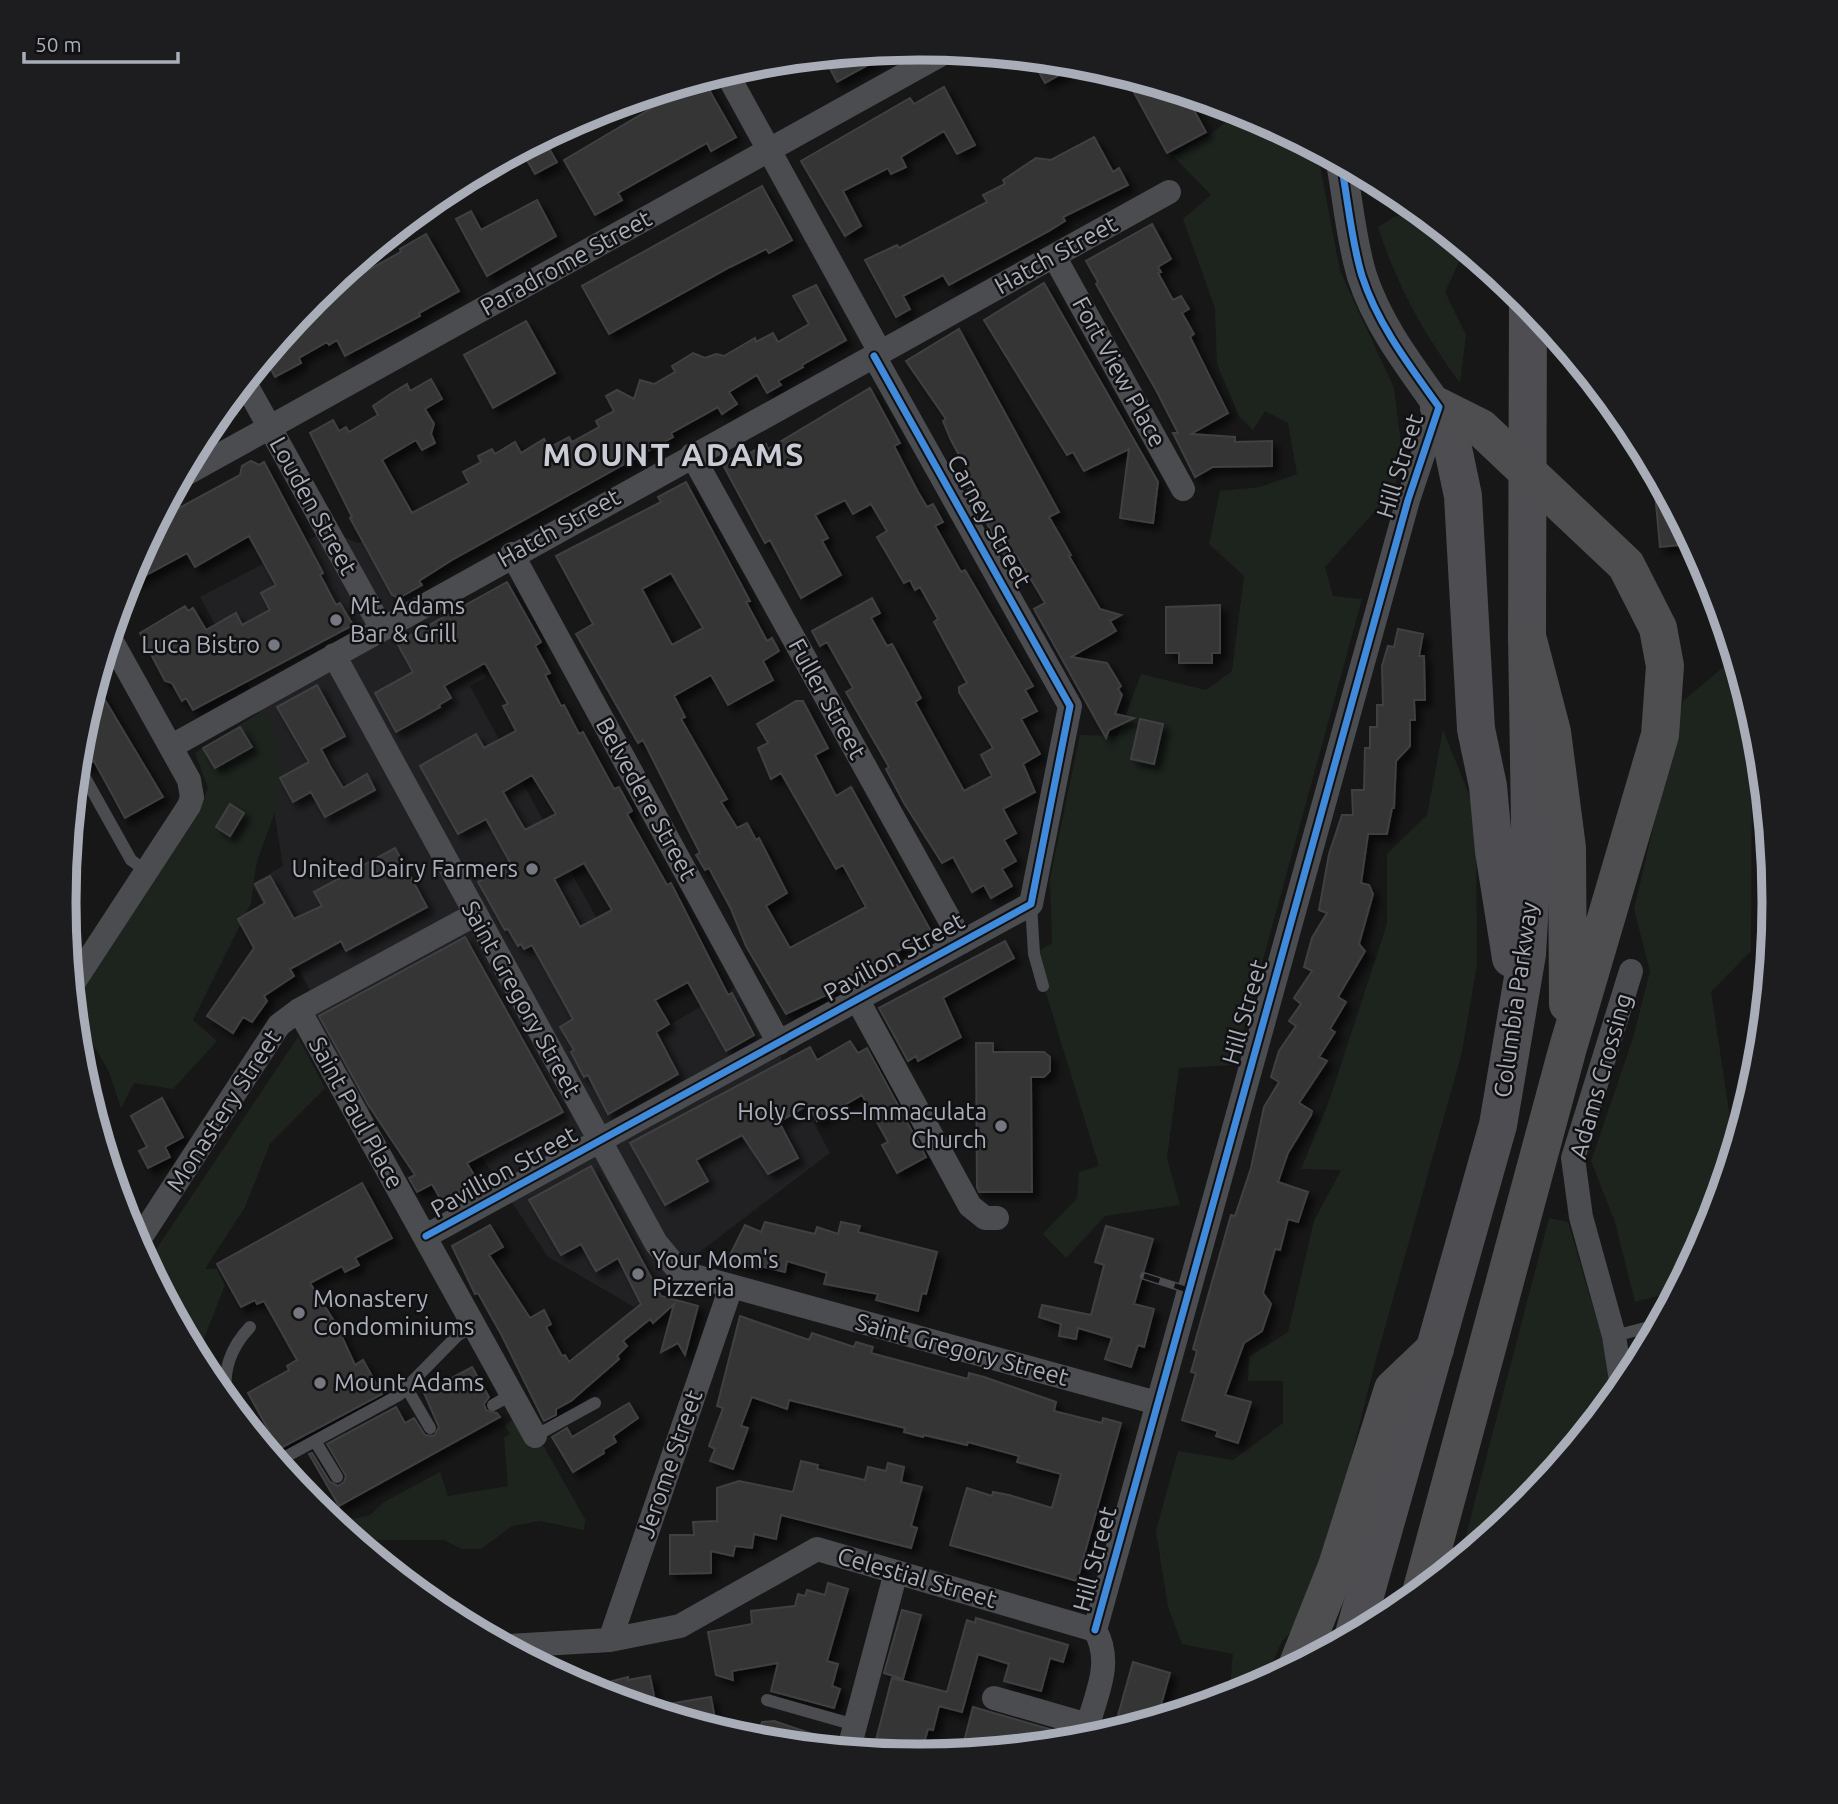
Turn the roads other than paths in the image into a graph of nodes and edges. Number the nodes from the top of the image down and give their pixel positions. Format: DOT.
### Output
graph roads {
  1 [pos="931,60"];
  2 [pos="731,81"];
  3 [pos="769,151"];
  4 [pos="1343,174"];
  5 [pos="1169,191"];
  6 [pos="1054,256"];
  7 [pos="1528,320"];
  8 [pos="877,354"];
  9 [pos="249,391"];
  10 [pos="1439,407"];
  11 [pos="270,428"];
  12 [pos="692,455"];
  13 [pos="197,468"];
  14 [pos="1183,489"];
  15 [pos="512,554"];
  16 [pos="382,629"];
  17 [pos="1527,636"];
  18 [pos="116,648"];
  19 [pos="334,655"];
  20 [pos="172,746"];
  21 [pos="86,780"];
  22 [pos="146,871"];
  23 [pos="1031,904"];
  24 [pos="474,915"];
  25 [pos="961,942"];
  26 [pos="1631,971"];
  27 [pos="80,973"];
  28 [pos="1043,986"];
  29 [pos="857,999"];
  30 [pos="1519,1009"];
  31 [pos="299,1010"];
  32 [pos="779,1043"];
  33 [pos="1567,1051"];
  34 [pos="599,1142"];
  35 [pos="997,1218"];
  36 [pos="144,1232"];
  37 [pos="426,1236"];
  38 [pos="731,1287"];
  39 [pos="476,1325"];
  40 [pos="250,1327"];
  41 [pos="1646,1328"];
  42 [pos="1614,1336"];
  43 [pos="1435,1349"];
  44 [pos="1619,1371"];
  45 [pos="227,1382"];
  46 [pos="406,1387"];
  47 [pos="595,1403"];
  48 [pos="1157,1403"];
  49 [pos="430,1428"];
  50 [pos="536,1436"];
  51 [pos="315,1441"];
  52 [pos="286,1457"];
  53 [pos="337,1478"];
  54 [pos="896,1572"];
  55 [pos="1427,1574"];
  56 [pos="1358,1621"];
  57 [pos="1095,1630"];
  58 [pos="610,1640"];
  59 [pos="522,1645"];
  60 [pos="1303,1652"];
  61 [pos="994,1698"];
  62 [pos="766,1700"];
  63 [pos="1093,1726"];
  64 [pos="1083,1728"];
  65 [pos="854,1731"];
  1 -- 3 [label="street, Paradrome Street"];
  2 -- 3 [label="street, Carney Street"];
  3 -- 8 [label="street, Carney Street"];
  3 -- 11 [label="street, Paradrome Street"];
  4 -- 10 [label="street"];
  5 -- 6 [label="street, Hatch Street"];
  6 -- 8 [label="street, Hatch Street"];
  6 -- 14 [label="street, Fort View Place"];
  7 -- 17 [label="highway, Columbia Parkway"];
  8 -- 12 [label="street, Hatch Street"];
  8 -- 23 [label="street, Carney Street"];
  9 -- 11 [label="street, Louden Street"];
  10 -- 30 [label="highway"];
  10 -- 33 [label="highway"];
  10 -- 48 [label="street, Hill Street"];
  11 -- 13 [label="street, Paradrome Street"];
  11 -- 16 [label="street, Louden Street"];
  12 -- 15 [label="street, Hatch Street"];
  12 -- 25 [label="street, Fuller Street"];
  15 -- 16 [label="street, Hatch Street"];
  15 -- 32 [label="street, Belvedere Street"];
  16 -- 19 [label="street, Hatch Street"];
  17 -- 30 [label="highway, Columbia Parkway"];
  17 -- 33 [label="highway"];
  18 -- 20 [label="street"];
  19 -- 20 [label="street, Hatch Street"];
  19 -- 24 [label="street, Saint Gregory Street"];
  20 -- 22 [label="street"];
  21 -- 22 [label="lane"];
  22 -- 27 [label="street"];
  23 -- 25 [label="street, Pavilion Street"];
  23 -- 28 [label="lane"];
  24 -- 31 [label="street, Monastery Street"];
  24 -- 34 [label="street, Saint Gregory Street"];
  25 -- 29 [label="street, Pavilion Street"];
  26 -- 42 [label="street, Adams Crossing"];
  29 -- 32 [label="street, Pavilion Street"];
  29 -- 35 [label="street"];
  30 -- 43 [label="highway, Columbia Parkway"];
  31 -- 36 [label="street, Monastery Street"];
  31 -- 37 [label="street, Saint Paul Place"];
  32 -- 34 [label="street, Pavilion Street"];
  33 -- 55 [label="highway"];
  34 -- 37 [label="street, Pavillion Street"];
  34 -- 38 [label="street, Saint Gregory Street"];
  37 -- 39 [label="street, Saint Paul Place"];
  38 -- 48 [label="street, Saint Gregory Street"];
  38 -- 58 [label="street, Jerome Street"];
  39 -- 46 [label="lane"];
  39 -- 50 [label="street, Saint Paul Place"];
  40 -- 45 [label="lane"];
  41 -- 42 [label="lane"];
  42 -- 44 [label="street, Adams Crossing"];
  43 -- 56 [label="highway, Columbia Parkway"];
  43 -- 60 [label="highway"];
  46 -- 49 [label="lane"];
  46 -- 51 [label="lane"];
  47 -- 50 [label="lane"];
  48 -- 57 [label="street, Hill Street"];
  51 -- 52 [label="lane"];
  51 -- 53 [label="lane"];
  54 -- 57 [label="street, Celestial Street"];
  54 -- 58 [label="street, Celestial Street"];
  54 -- 65 [label="street"];
  57 -- 63 [label="street"];
  58 -- 59 [label="street, Celestial Street"];
  61 -- 64 [label="street"];
  62 -- 65 [label="lane"];
}
